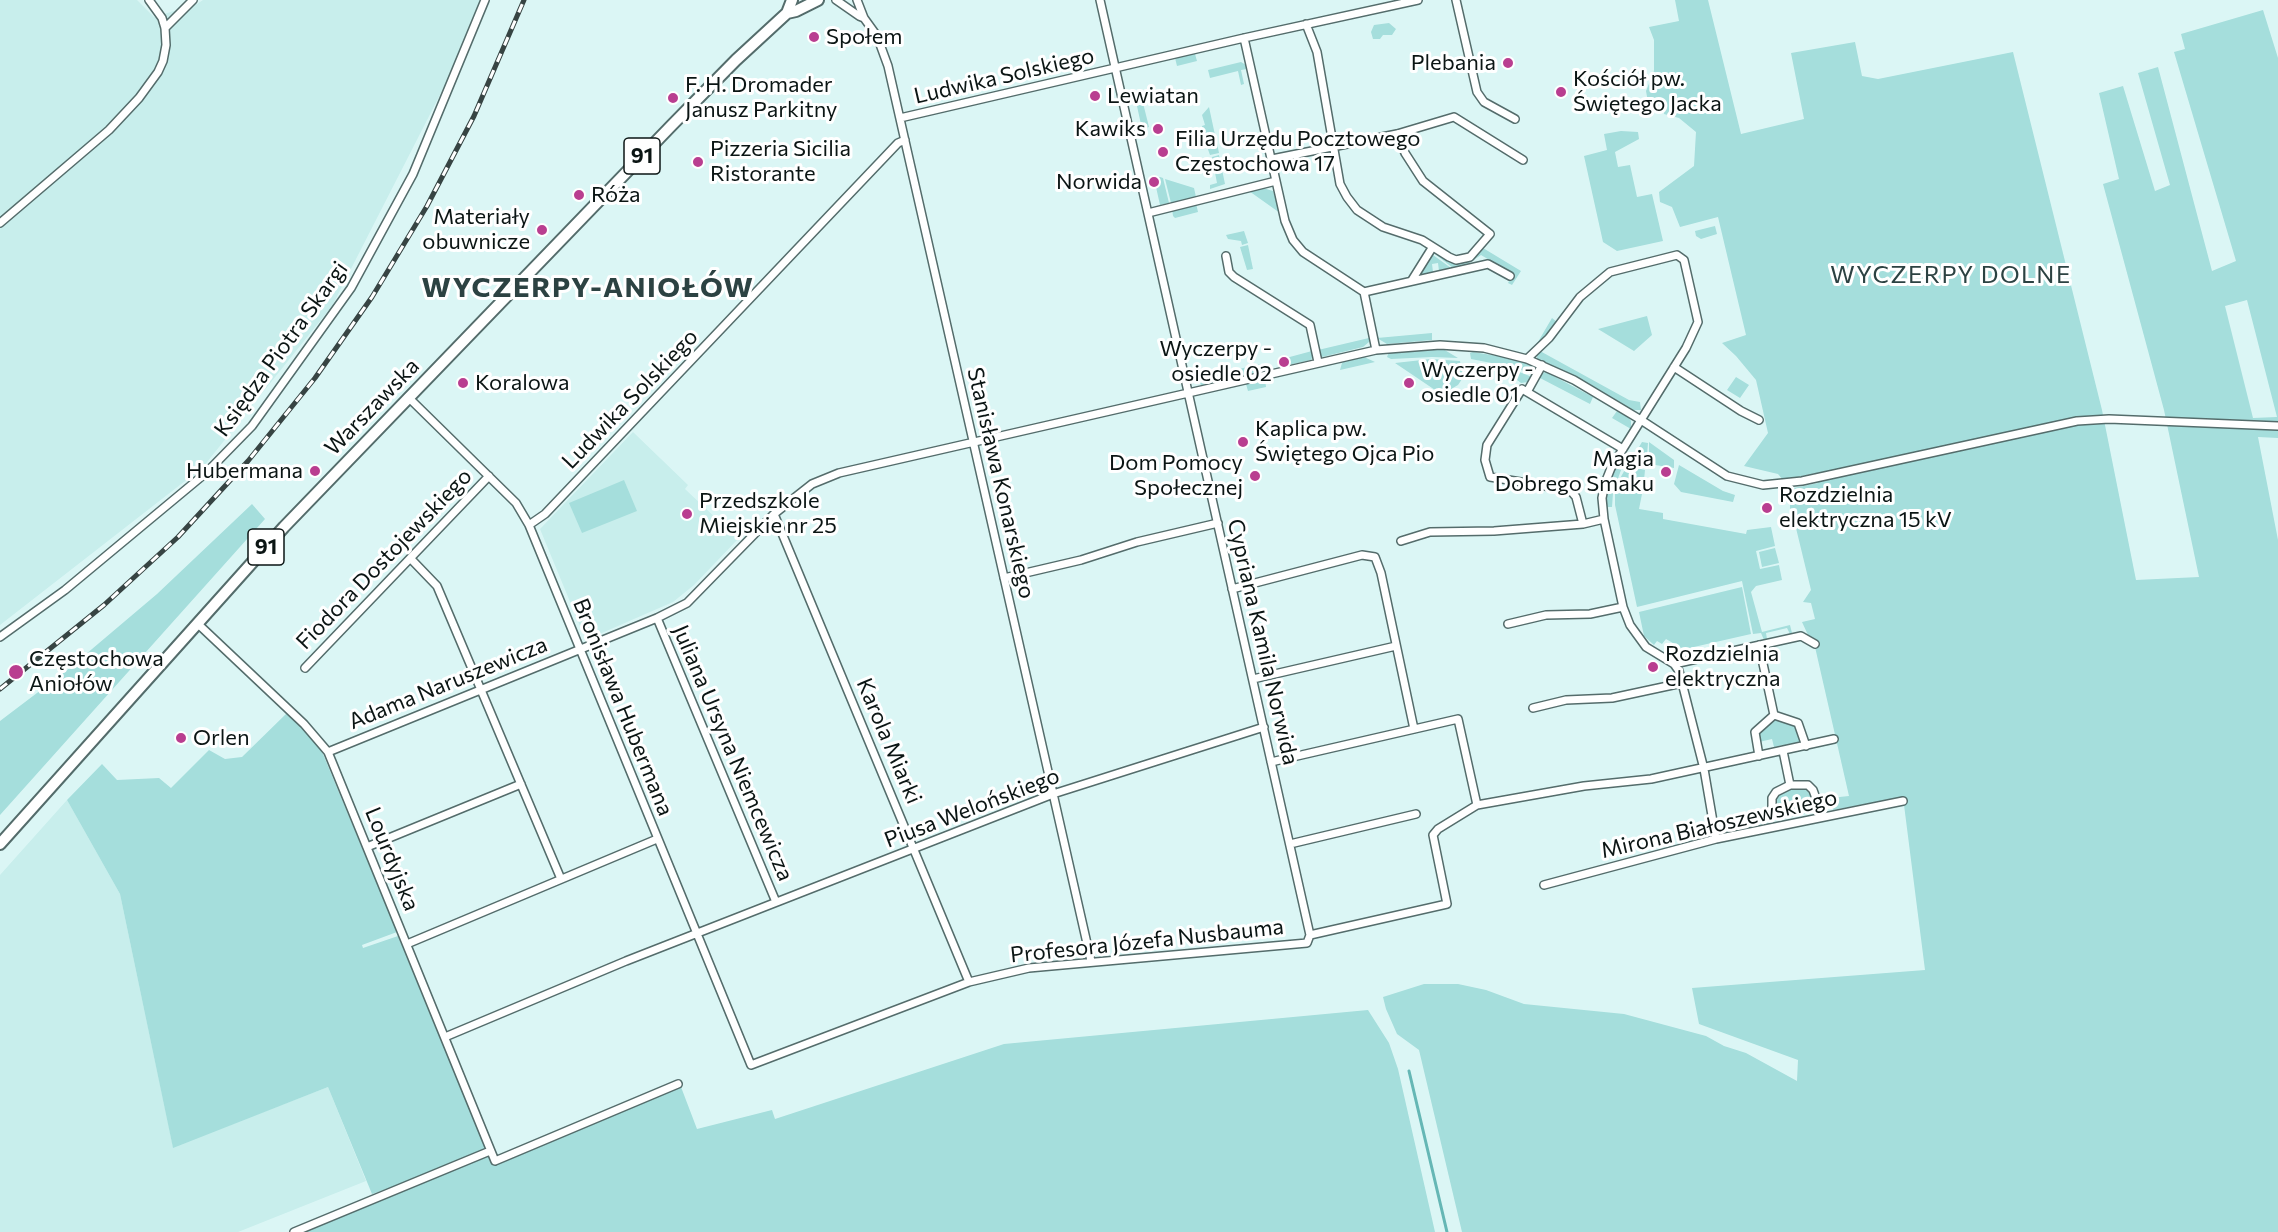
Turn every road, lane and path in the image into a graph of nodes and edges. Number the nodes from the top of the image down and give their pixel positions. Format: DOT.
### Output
graph roads {
  1 [pos="149,0"];
  2 [pos="194,0"];
  3 [pos="485,0"];
  4 [pos="792,0"];
  5 [pos="818,0"];
  6 [pos="836,0"];
  7 [pos="857,0"];
  8 [pos="1100,0"];
  9 [pos="1418,0"];
  10 [pos="1456,0"];
  11 [pos="787,13"];
  12 [pos="864,18"];
  13 [pos="1306,24"];
  14 [pos="165,28"];
  15 [pos="1244,38"];
  16 [pos="1115,68"];
  17 [pos="900,118"];
  18 [pos="1515,120"];
  19 [pos="1397,134"];
  20 [pos="905,140"];
  21 [pos="1333,147"];
  22 [pos="1272,159"];
  23 [pos="1523,160"];
  24 [pos="1276,182"];
  25 [pos="1148,213"];
  26 [pos="0,223"];
  27 [pos="1432,249"];
  28 [pos="1226,256"];
  29 [pos="1510,276"];
  30 [pos="1412,280"];
  31 [pos="1364,292"];
  32 [pos="1376,350"];
  33 [pos="1527,359"];
  34 [pos="1318,362"];
  35 [pos="1542,365"];
  36 [pos="1674,367"];
  37 [pos="1527,392"];
  38 [pos="1188,393"];
  39 [pos="408,398"];
  40 [pos="1641,420"];
  41 [pos="1759,420"];
  42 [pos="2278,426"];
  43 [pos="973,441"];
  44 [pos="1623,449"];
  45 [pos="489,476"];
  46 [pos="774,514"];
  47 [pos="1604,519"];
  48 [pos="1218,523"];
  49 [pos="1583,524"];
  50 [pos="529,525"];
  51 [pos="1401,541"];
  52 [pos="411,559"];
  53 [pos="1004,578"];
  54 [pos="1232,589"];
  55 [pos="1623,607"];
  56 [pos="657,618"];
  57 [pos="198,623"];
  58 [pos="1508,624"];
  59 [pos="0,637"];
  60 [pos="1815,644"];
  61 [pos="1759,645"];
  62 [pos="1396,646"];
  63 [pos="580,648"];
  64 [pos="1674,664"];
  65 [pos="305,668"];
  66 [pos="1253,679"];
  67 [pos="1682,683"];
  68 [pos="483,690"];
  69 [pos="1533,708"];
  70 [pos="1774,715"];
  71 [pos="1264,727"];
  72 [pos="1414,729"];
  73 [pos="1834,739"];
  74 [pos="1806,746"];
  75 [pos="1783,751"];
  76 [pos="328,752"];
  77 [pos="1759,756"];
  78 [pos="1271,762"];
  79 [pos="1704,769"];
  80 [pos="521,784"];
  81 [pos="1790,784"];
  82 [pos="1053,794"];
  83 [pos="1817,801"];
  84 [pos="1903,801"];
  85 [pos="1478,805"];
  86 [pos="1772,810"];
  87 [pos="1416,814"];
  88 [pos="657,839"];
  89 [pos="1716,839"];
  90 [pos="0,844"];
  91 [pos="1290,844"];
  92 [pos="368,848"];
  93 [pos="915,849"];
  94 [pos="561,879"];
  95 [pos="1544,885"];
  96 [pos="776,902"];
  97 [pos="697,933"];
  98 [pos="1310,938"];
  99 [pos="407,944"];
  100 [pos="1091,961"];
  101 [pos="969,982"];
  102 [pos="445,1037"];
  103 [pos="751,1065"];
  104 [pos="678,1084"];
  105 [pos="490,1151"];
  106 [pos="294,1232"];
  1 -- 14 [label="street"];
  2 -- 14 [label="street"];
  3 -- 59 [label="street, Księdza Piotra Skargi"];
  4 -- 11 [label="main road, Warszawska / 91"];
  5 -- 11 [label="main road, Warszawska / 91"];
  6 -- 12 [label="street, Stanisława Konarskiego"];
  7 -- 12 [label="street, Stanisława Konarskiego"];
  8 -- 16 [label="street, Cypriana Kamila Norwida"];
  9 -- 13 [label="street, Ludwika Solskiego"];
  10 -- 18 [label="street"];
  11 -- 39 [label="main road, Warszawska / 91"];
  12 -- 17 [label="street, Stanisława Konarskiego"];
  13 -- 15 [label="street, Ludwika Solskiego"];
  13 -- 21 [label="street"];
  14 -- 26 [label="street"];
  15 -- 16 [label="street, Ludwika Solskiego"];
  15 -- 22 [label="street"];
  16 -- 17 [label="street, Ludwika Solskiego"];
  16 -- 25 [label="street, Cypriana Kamila Norwida"];
  17 -- 20 [label="street, Stanisława Konarskiego"];
  19 -- 21 [label="street"];
  19 -- 23 [label="street"];
  19 -- 27 [label="street"];
  20 -- 43 [label="street, Stanisława Konarskiego"];
  20 -- 50 [label="street, Ludwika Solskiego"];
  21 -- 22 [label="street"];
  21 -- 27 [label="street"];
  22 -- 24 [label="street"];
  24 -- 25 [label="street"];
  24 -- 31 [label="street"];
  25 -- 38 [label="street, Cypriana Kamila Norwida"];
  27 -- 30 [label="street"];
  28 -- 34 [label="street"];
  29 -- 30 [label="street"];
  30 -- 31 [label="street"];
  31 -- 32 [label="street"];
  32 -- 33 [label="street, Adama Naruszewicza"];
  32 -- 34 [label="street, Adama Naruszewicza"];
  33 -- 35 [label="street, Adama Naruszewicza"];
  33 -- 36 [label="street"];
  34 -- 38 [label="street, Adama Naruszewicza"];
  35 -- 37 [label="street"];
  35 -- 40 [label="street, Adama Naruszewicza"];
  36 -- 40 [label="street"];
  36 -- 41 [label="street"];
  37 -- 44 [label="street"];
  37 -- 49 [label="street"];
  38 -- 43 [label="street, Adama Naruszewicza"];
  38 -- 48 [label="street, Cypriana Kamila Norwida"];
  39 -- 45 [label="street, Bronisława Hubermana"];
  39 -- 57 [label="main road, Warszawska / 91"];
  40 -- 42 [label="street, Adama Naruszewicza"];
  40 -- 44 [label="street"];
  43 -- 46 [label="street, Adama Naruszewicza"];
  43 -- 53 [label="street, Stanisława Konarskiego"];
  44 -- 47 [label="street"];
  45 -- 50 [label="street, Bronisława Hubermana"];
  45 -- 52 [label="street, Fiodora Dostojewskiego"];
  46 -- 56 [label="street, Adama Naruszewicza"];
  46 -- 93 [label="street, Karola Miarki"];
  47 -- 49 [label="street"];
  47 -- 55 [label="street"];
  48 -- 53 [label="street"];
  48 -- 54 [label="street, Cypriana Kamila Norwida"];
  49 -- 51 [label="street"];
  50 -- 63 [label="street, Bronisława Hubermana"];
  52 -- 65 [label="street, Fiodora Dostojewskiego"];
  52 -- 68 [label="street"];
  53 -- 82 [label="street, Stanisława Konarskiego"];
  54 -- 62 [label="street"];
  54 -- 66 [label="street, Cypriana Kamila Norwida"];
  55 -- 58 [label="street"];
  55 -- 64 [label="street"];
  56 -- 63 [label="street, Adama Naruszewicza"];
  56 -- 96 [label="street, Juliana Ursyna Niemcewicza"];
  57 -- 76 [label="street, Lourdyjska"];
  57 -- 90 [label="main road, Warszawska / 91"];
  60 -- 61 [label="street"];
  61 -- 64 [label="street"];
  61 -- 70 [label="street"];
  62 -- 66 [label="street"];
  62 -- 72 [label="street"];
  63 -- 68 [label="street, Adama Naruszewicza"];
  63 -- 88 [label="street, Bronisława Hubermana"];
  64 -- 67 [label="street"];
  66 -- 71 [label="street, Cypriana Kamila Norwida"];
  67 -- 69 [label="street"];
  67 -- 79 [label="street"];
  68 -- 76 [label="street, Adama Naruszewicza"];
  68 -- 80 [label="street"];
  70 -- 74 [label="street"];
  70 -- 77 [label="street"];
  71 -- 78 [label="street, Cypriana Kamila Norwida"];
  71 -- 82 [label="street, Piusa Welońskiego"];
  72 -- 78 [label="street"];
  72 -- 85 [label="street"];
  73 -- 74 [label="street"];
  74 -- 75 [label="street"];
  75 -- 77 [label="street"];
  75 -- 81 [label="street"];
  76 -- 92 [label="street, Lourdyjska"];
  77 -- 79 [label="street"];
  78 -- 91 [label="street, Cypriana Kamila Norwida"];
  79 -- 85 [label="street"];
  79 -- 89 [label="street"];
  80 -- 92 [label="street"];
  80 -- 94 [label="street"];
  81 -- 83 [label="street"];
  81 -- 86 [label="street"];
  82 -- 93 [label="street, Piusa Welońskiego"];
  82 -- 100 [label="street, Stanisława Konarskiego"];
  84 -- 89 [label="street, Mirona Białoszewskiego"];
  85 -- 98 [label="street"];
  87 -- 91 [label="street"];
  88 -- 94 [label="street"];
  88 -- 97 [label="street, Bronisława Hubermana"];
  89 -- 95 [label="street, Mirona Białoszewskiego"];
  91 -- 98 [label="street, Cypriana Kamila Norwida"];
  92 -- 99 [label="street, Lourdyjska"];
  93 -- 96 [label="street, Piusa Welońskiego"];
  93 -- 101 [label="street, Karola Miarki"];
  94 -- 99 [label="street"];
  96 -- 97 [label="street, Piusa Welońskiego"];
  97 -- 102 [label="street, Piusa Welońskiego"];
  97 -- 103 [label="street, Bronisława Hubermana"];
  98 -- 100 [label="street, Profesora Józefa Nusbauma"];
  99 -- 102 [label="street, Lourdyjska"];
  100 -- 101 [label="street, Profesora Józefa Nusbauma"];
  101 -- 103 [label="street, Profesora Józefa Nusbauma"];
  102 -- 105 [label="street, Lourdyjska"];
  104 -- 105 [label="street"];
  105 -- 106 [label="street"];
}
